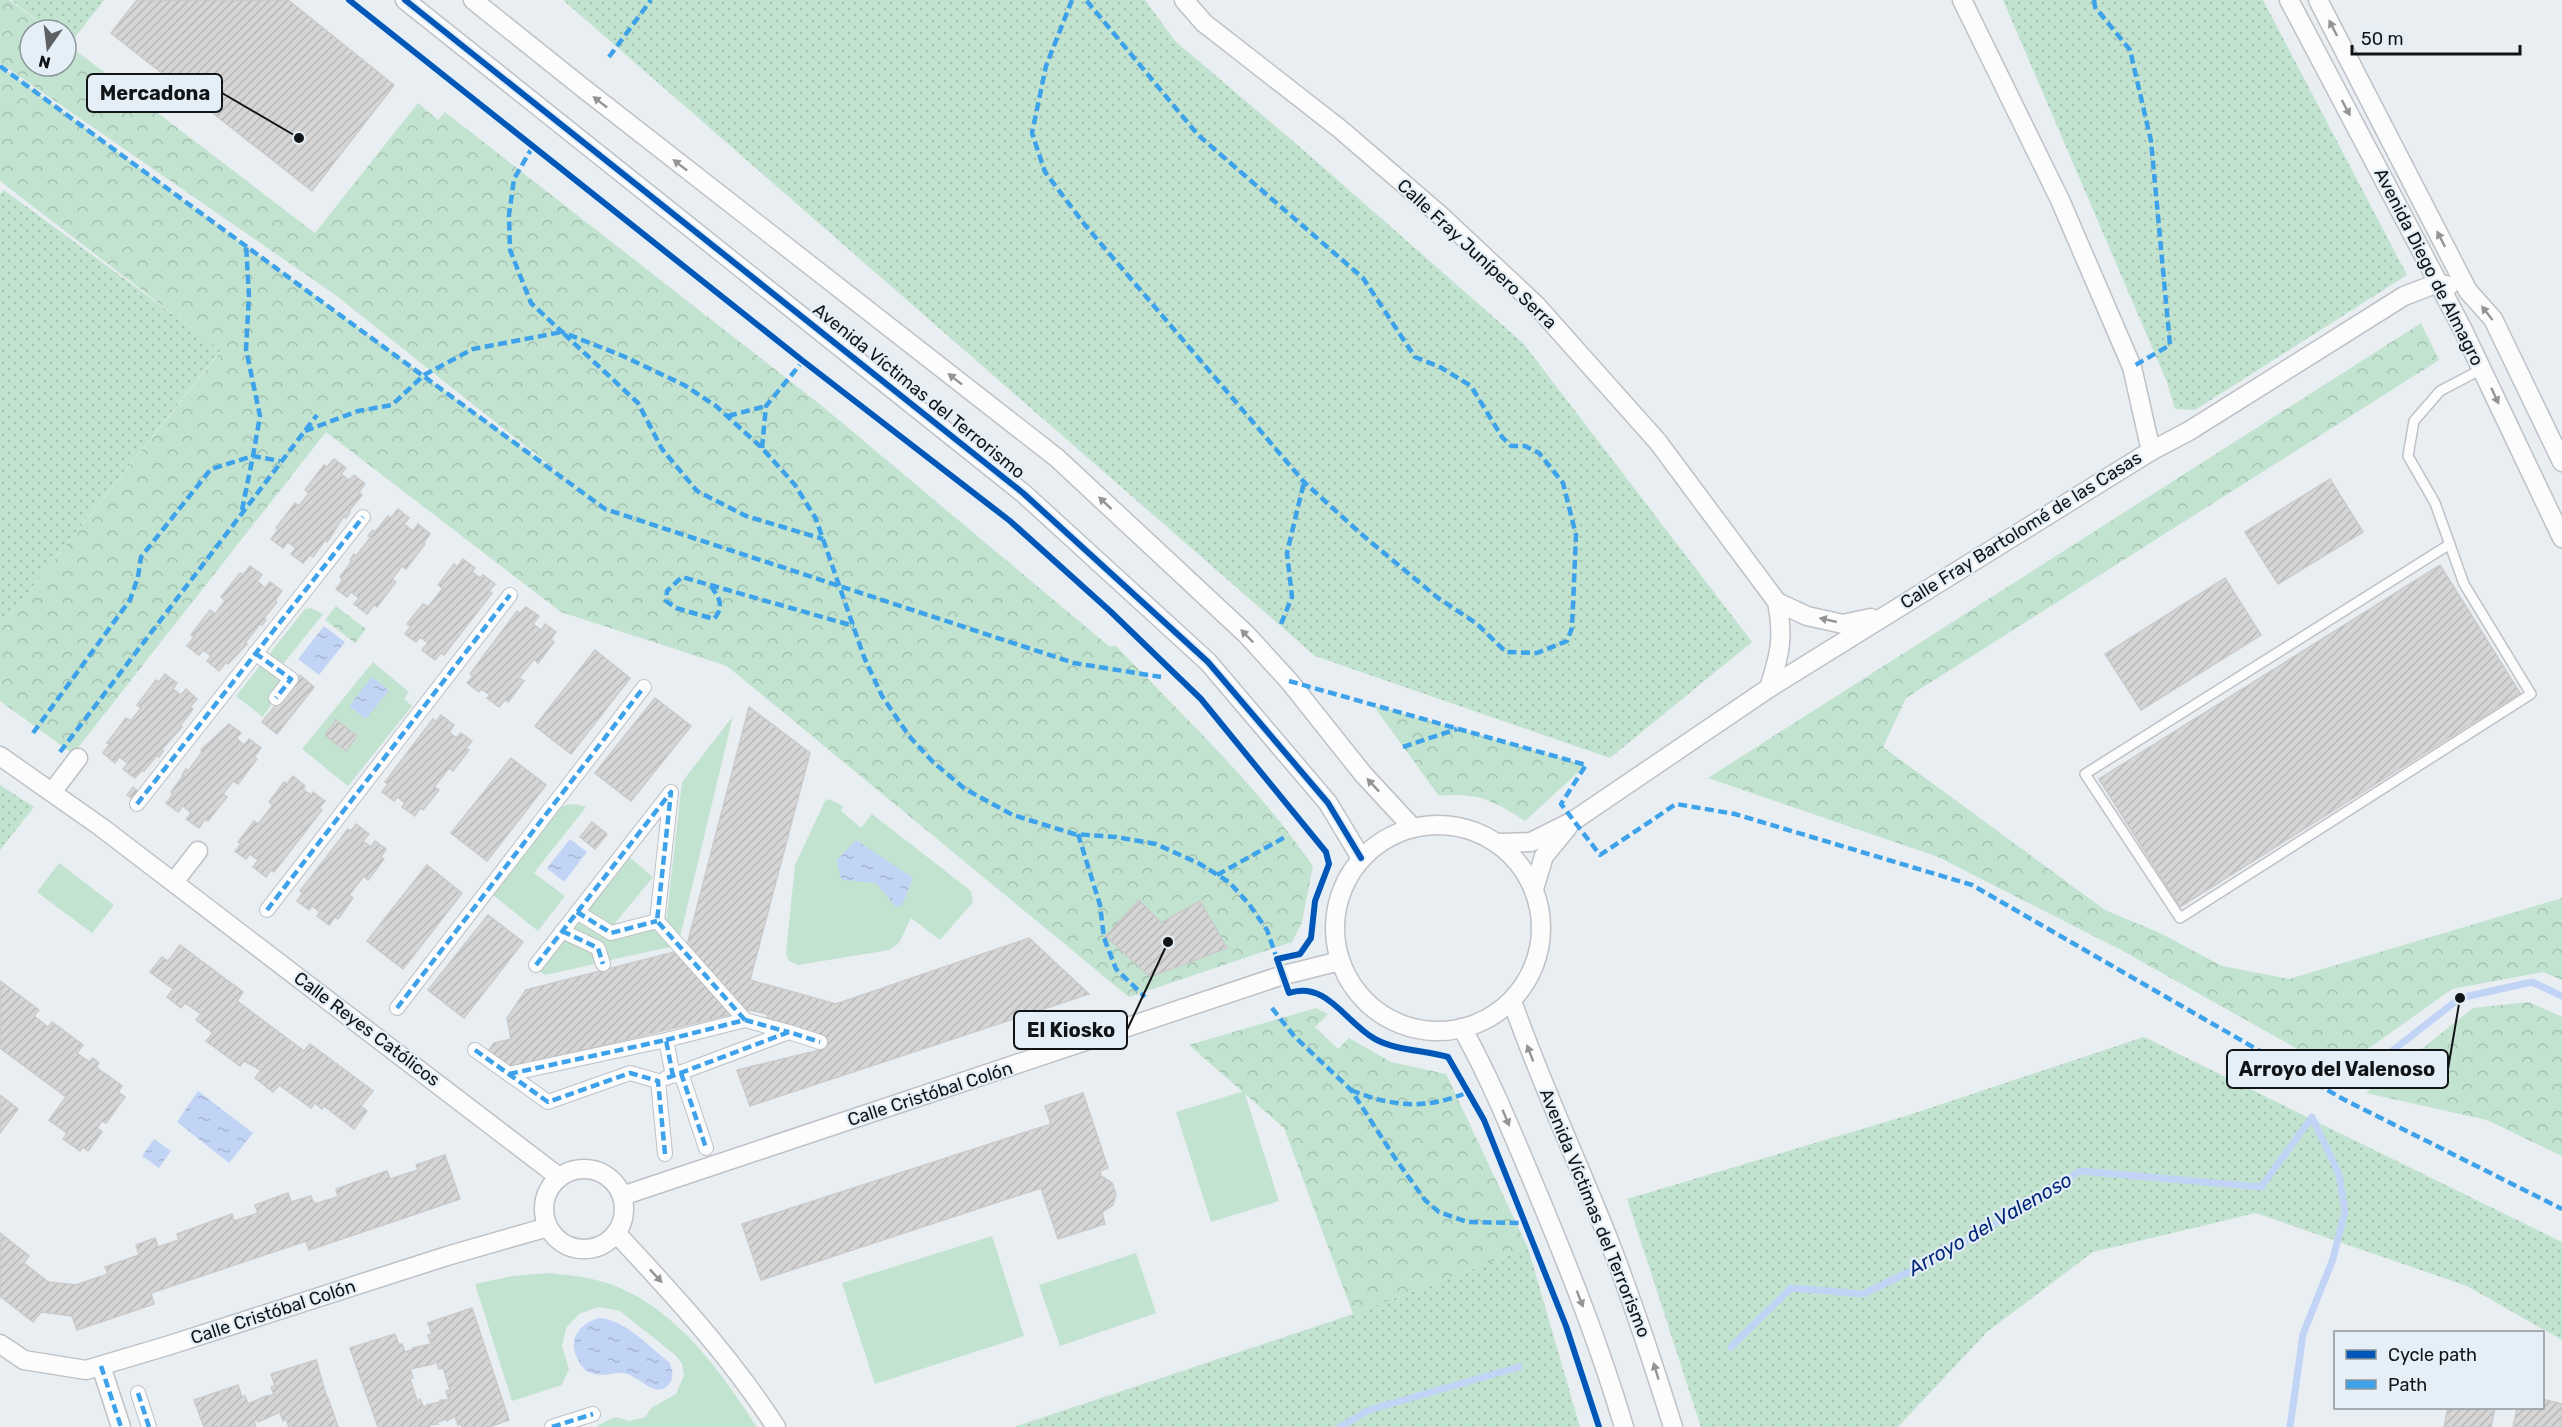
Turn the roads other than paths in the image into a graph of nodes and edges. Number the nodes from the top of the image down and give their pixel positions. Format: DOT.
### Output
graph roads {
  1 [pos="405,0"];
  2 [pos="473,0"];
  3 [pos="1184,0"];
  4 [pos="1962,0"];
  5 [pos="2289,0"];
  6 [pos="2318,0"];
  7 [pos="2438,283"];
  8 [pos="2468,291"];
  9 [pos="2404,296"];
  10 [pos="2450,306"];
  11 [pos="2482,369"];
  12 [pos="2151,451"];
  13 [pos="2562,462"];
  14 [pos="363,517"];
  15 [pos="2562,538"];
  16 [pos="2450,544"];
  17 [pos="510,595"];
  18 [pos="1777,602"];
  19 [pos="1882,616"];
  20 [pos="255,653"];
  21 [pos="645,687"];
  22 [pos="1769,688"];
  23 [pos="276,698"];
  24 [pos="0,756"];
  25 [pos="78,758"];
  26 [pos="52,792"];
  27 [pos="137,804"];
  28 [pos="1573,821"];
  29 [pos="1413,828"];
  30 [pos="1497,843"];
  31 [pos="198,851"];
  32 [pos="1361,858"];
  33 [pos="174,882"];
  34 [pos="1534,889"];
  35 [pos="267,910"];
  36 [pos="577,912"];
  37 [pos="657,921"];
  38 [pos="562,931"];
  39 [pos="1340,961"];
  40 [pos="603,964"];
  41 [pos="536,965"];
  42 [pos="1512,1001"];
  43 [pos="397,1008"];
  44 [pos="745,1020"];
  45 [pos="1462,1028"];
  46 [pos="789,1032"];
  47 [pos="666,1040"];
  48 [pos="820,1042"];
  49 [pos="475,1050"];
  50 [pos="509,1074"];
  51 [pos="677,1074"];
  52 [pos="658,1081"];
  53 [pos="706,1148"];
  54 [pos="665,1154"];
  55 [pos="559,1178"];
  56 [pos="622,1196"];
  57 [pos="548,1227"];
  58 [pos="616,1233"];
  59 [pos="0,1344"];
  60 [pos="101,1366"];
  61 [pos="138,1393"];
  62 [pos="593,1414"];
  63 [pos="122,1427"];
  64 [pos="149,1427"];
  65 [pos="552,1427"];
  66 [pos="776,1427"];
  67 [pos="1624,1427"];
  68 [pos="1673,1427"];
  1 -- 32 [label="street, Avenida Víctimas del Terrorismo"];
  29 -- 2 [label="street, Avenida Víctimas del Terrorismo, one-way"];
  3 -- 18 [label="street, Calle Fray Junípero Serra"];
  4 -- 12 [label="street, Calle Fray Bartolomé de las Casas"];
  5 -- 7 [label="street, Avenida Diego de Almagro, one-way"];
  8 -- 6 [label="street, Avenida Diego de Almagro, one-way"];
  7 -- 8 [label="street"];
  7 -- 9 [label="street"];
  7 -- 10 [label="street, Avenida Diego de Almagro"];
  13 -- 8 [label="street, Avenida Diego de Almagro, one-way"];
  9 -- 10 [label="street"];
  9 -- 12 [label="street"];
  10 -- 11 [label="street, Avenida Diego de Almagro"];
  11 -- 15 [label="street, Avenida Diego de Almagro, one-way"];
  11 -- 16 [label="lane"];
  12 -- 19 [label="street, Calle Fray Bartolomé de las Casas"];
  14 -- 20 [label="street"];
  16 -- 16 [label="lane"];
  17 -- 35 [label="street"];
  19 -- 18 [label="street, Calle Fray Junípero Serra, one-way"];
  18 -- 22 [label="street, Calle Fray Junípero Serra"];
  19 -- 22 [label="street, Calle Fray Bartolomé de las Casas"];
  20 -- 23 [label="street"];
  20 -- 27 [label="street"];
  21 -- 43 [label="street"];
  22 -- 28 [label="street, Calle Fray Bartolomé de las Casas"];
  24 -- 26 [label="street, Calle Reyes Católicos"];
  25 -- 26 [label="street"];
  26 -- 33 [label="street, Calle Reyes Católicos"];
  28 -- 30 [label="street, Calle Fray Bartolomé de las Casas"];
  28 -- 34 [label="street, Calle Fray Bartolomé de las Casas"];
  29 -- 30 [label="street"];
  29 -- 32 [label="street"];
  30 -- 34 [label="street"];
  31 -- 33 [label="street"];
  32 -- 39 [label="street"];
  33 -- 55 [label="street, Calle Reyes Católicos"];
  34 -- 42 [label="street"];
  36 -- 37 [label="street"];
  36 -- 37 [label="street"];
  36 -- 38 [label="street"];
  37 -- 44 [label="street"];
  38 -- 40 [label="street"];
  38 -- 41 [label="street"];
  39 -- 45 [label="street"];
  39 -- 56 [label="street, Calle Cristóbal Colón"];
  42 -- 45 [label="street"];
  68 -- 42 [label="street, Avenida Víctimas del Terrorismo, one-way"];
  44 -- 46 [label="street"];
  44 -- 47 [label="street"];
  45 -- 67 [label="street, one-way"];
  46 -- 48 [label="street"];
  46 -- 51 [label="street"];
  47 -- 50 [label="street"];
  47 -- 51 [label="street"];
  49 -- 50 [label="street"];
  50 -- 52 [label="street"];
  51 -- 52 [label="street"];
  51 -- 53 [label="street"];
  52 -- 54 [label="street"];
  55 -- 56 [label="street"];
  55 -- 57 [label="street"];
  56 -- 58 [label="street"];
  57 -- 58 [label="street"];
  57 -- 60 [label="street, Calle Cristóbal Colón"];
  58 -- 66 [label="street, one-way"];
  59 -- 60 [label="street, Calle Cristóbal Colón"];
  60 -- 63 [label="street"];
  61 -- 64 [label="street"];
  62 -- 65 [label="street"];
}
